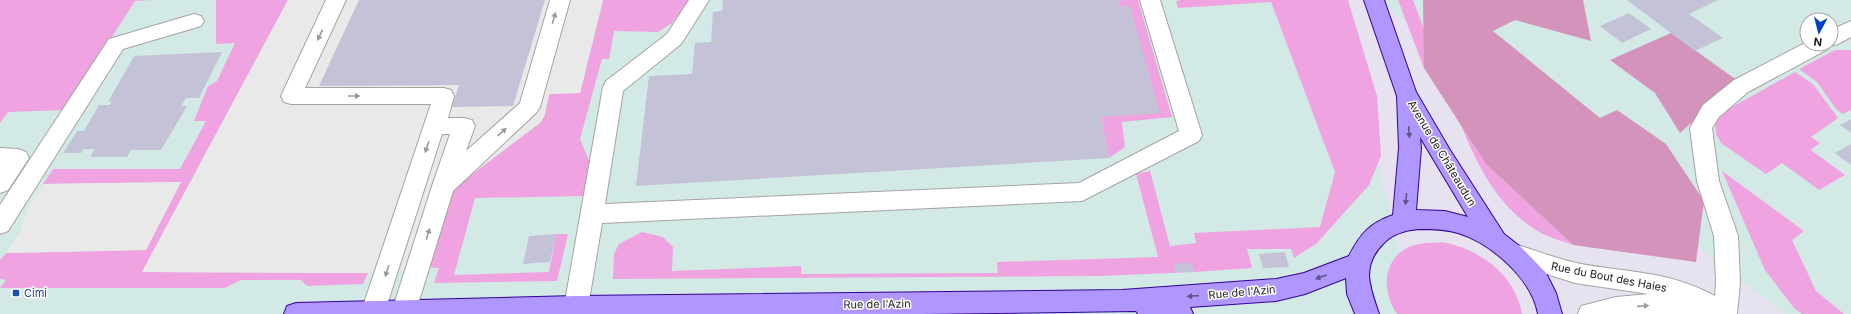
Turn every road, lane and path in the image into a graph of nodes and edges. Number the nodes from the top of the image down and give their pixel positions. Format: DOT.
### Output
graph roads {
  1 [pos="336,0"];
  2 [pos="560,0"];
  3 [pos="699,0"];
  4 [pos="1150,0"];
  5 [pos="1374,0"];
  6 [pos="194,21"];
  7 [pos="1851,28"];
  8 [pos="1839,35"];
  9 [pos="1806,52"];
  10 [pos="1406,93"];
  11 [pos="434,126"];
  12 [pos="0,157"];
  13 [pos="0,184"];
  14 [pos="443,186"];
  15 [pos="592,214"];
  16 [pos="1404,221"];
  17 [pos="0,224"];
  18 [pos="1495,240"];
  19 [pos="1514,254"];
  20 [pos="1358,263"];
  21 [pos="1122,301"];
  22 [pos="576,307"];
  23 [pos="373,312"];
  24 [pos="403,313"];
  25 [pos="296,314"];
  26 [pos="1181,314"];
  27 [pos="1367,314"];
  28 [pos="1550,314"];
  29 [pos="1590,314"];
  30 [pos="1725,314"];
  1 -- 11 [label="street, one-way"];
  14 -- 2 [label="street, one-way"];
  3 -- 15 [label="street"];
  4 -- 15 [label="street"];
  5 -- 10 [label="main road"];
  6 -- 17 [label="street"];
  7 -- 8 [label="street"];
  9 -- 30 [label="street"];
  10 -- 16 [label="main road, Avenue de Châteaudun, one-way"];
  10 -- 18 [label="main road, Avenue de Châteaudun"];
  11 -- 14 [label="street"];
  11 -- 23 [label="street, one-way"];
  12 -- 13 [label="street"];
  24 -- 14 [label="street, one-way"];
  15 -- 22 [label="street"];
  16 -- 18 [label="main road"];
  16 -- 20 [label="main road"];
  18 -- 19 [label="main road"];
  19 -- 28 [label="main road"];
  19 -- 30 [label="street, Rue du Bout des Haies"];
  20 -- 21 [label="main road, Rue de l'Azin, one-way"];
  20 -- 27 [label="main road"];
  21 -- 22 [label="main road, Rue de l'Azin"];
  21 -- 26 [label="main road, Rue de l'Azin"];
  22 -- 24 [label="main road, Rue de l'Azin"];
  23 -- 24 [label="main road, Rue de l'Azin"];
  23 -- 25 [label="main road, Rue de l'Azin"];
  29 -- 30 [label="street, Rue du Bout des Haies, one-way"];
}
